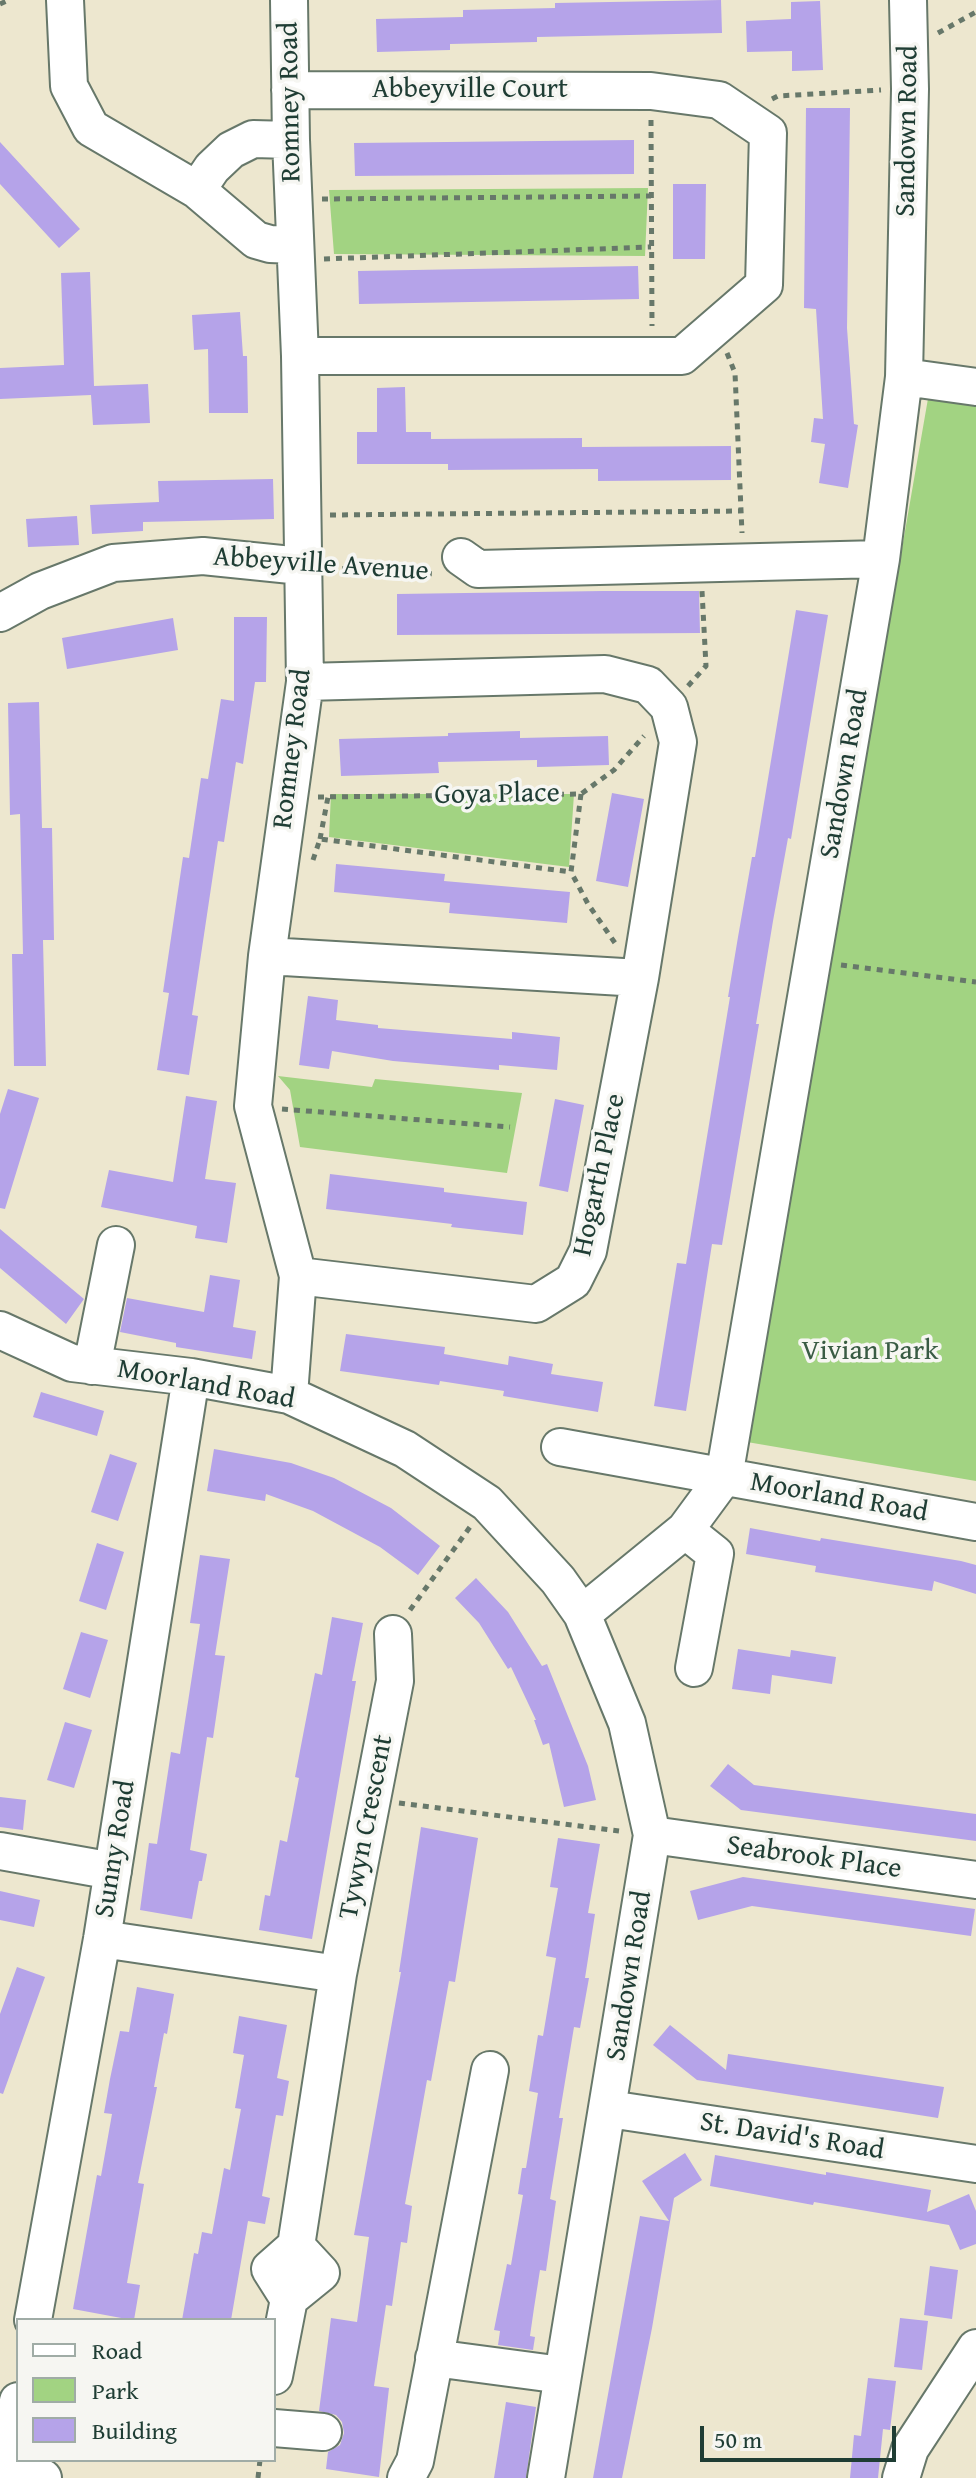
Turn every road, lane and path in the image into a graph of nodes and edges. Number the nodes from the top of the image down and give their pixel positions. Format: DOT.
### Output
graph roads {
  1 [pos="9,0"];
  2 [pos="65,0"];
  3 [pos="289,0"];
  4 [pos="908,0"];
  5 [pos="0,4"];
  6 [pos="976,12"];
  7 [pos="909,43"];
  8 [pos="910,89"];
  9 [pos="290,90"];
  10 [pos="651,91"];
  11 [pos="743,116"];
  12 [pos="291,140"];
  13 [pos="197,190"];
  14 [pos="651,196"];
  15 [pos="293,199"];
  16 [pos="651,247"];
  17 [pos="295,253"];
  18 [pos="715,327"];
  19 [pos="300,356"];
  20 [pos="652,356"];
  21 [pos="904,377"];
  22 [pos="976,387"];
  23 [pos="742,511"];
  24 [pos="301,514"];
  25 [pos="461,557"];
  26 [pos="881,559"];
  27 [pos="743,562"];
  28 [pos="700,564"];
  29 [pos="301,566"];
  30 [pos="0,613"];
  31 [pos="305,682"];
  32 [pos="669,707"];
  33 [pos="581,794"];
  34 [pos="289,797"];
  35 [pos="328,797"];
  36 [pos="320,839"];
  37 [pos="311,867"];
  38 [pos="571,872"];
  39 [pos="267,956"];
  40 [pos="812,962"];
  41 [pos="640,978"];
  42 [pos="976,982"];
  43 [pos="253,1106"];
  44 [pos="510,1127"];
  45 [pos="116,1245"];
  46 [pos="298,1276"];
  47 [pos="0,1330"];
  48 [pos="92,1366"];
  49 [pos="191,1377"];
  50 [pos="289,1395"];
  51 [pos="560,1447"];
  52 [pos="724,1477"];
  53 [pos="487,1503"];
  54 [pos="976,1522"];
  55 [pos="685,1530"];
  56 [pos="582,1614"];
  57 [pos="393,1634"];
  58 [pos="694,1668"];
  59 [pos="374,1800"];
  60 [pos="652,1835"];
  61 [pos="0,1851"];
  62 [pos="113,1871"];
  63 [pos="976,1880"];
  64 [pos="102,1939"];
  65 [pos="338,1974"];
  66 [pos="497,2091"];
  67 [pos="609,2109"];
  68 [pos="976,2164"];
  69 [pos="33,2318"];
  70 [pos="976,2348"];
  71 [pos="434,2358"];
  72 [pos="276,2366"];
  73 [pos="562,2375"];
  74 [pos="16,2412"];
  75 [pos="276,2428"];
  76 [pos="323,2432"];
  77 [pos="4,2477"];
  78 [pos="43,2478"];
  79 [pos="406,2478"];
  80 [pos="546,2478"];
  81 [pos="901,2478"];
  1 -- 5 [label="path"];
  2 -- 13 [label="street"];
  3 -- 9 [label="street, Romney Road"];
  4 -- 7 [label="street, Sandown Road"];
  6 -- 7 [label="path"];
  7 -- 8 [label="street, Sandown Road"];
  8 -- 11 [label="path"];
  8 -- 21 [label="street, Sandown Road"];
  9 -- 10 [label="street, Abbeyville Court"];
  9 -- 12 [label="street, Romney Road"];
  10 -- 11 [label="street, Abbeyville Court"];
  10 -- 14 [label="path"];
  11 -- 18 [label="street, Abbeyville Court"];
  12 -- 13 [label="street"];
  12 -- 15 [label="street, Romney Road"];
  13 -- 17 [label="street"];
  14 -- 15 [label="path"];
  14 -- 16 [label="path"];
  15 -- 17 [label="street, Romney Road"];
  16 -- 17 [label="path"];
  16 -- 20 [label="path"];
  17 -- 19 [label="street, Romney Road"];
  18 -- 20 [label="street, Abbeyville Court"];
  18 -- 23 [label="path"];
  19 -- 20 [label="street, Abbeyville Court"];
  19 -- 24 [label="street, Romney Road"];
  21 -- 22 [label="street"];
  21 -- 26 [label="street, Sandown Road"];
  23 -- 24 [label="path"];
  23 -- 27 [label="path"];
  24 -- 29 [label="street, Romney Road"];
  25 -- 28 [label="street, Abbeyville Avenue"];
  25 -- 29 [label="path, Abbeyville Avenue"];
  26 -- 27 [label="street, Abbeyville Avenue"];
  26 -- 40 [label="street, Sandown Road"];
  27 -- 28 [label="street, Abbeyville Avenue"];
  28 -- 32 [label="path, Goya Place"];
  29 -- 30 [label="street, Abbeyville Avenue"];
  29 -- 31 [label="street, Romney Road"];
  31 -- 32 [label="street"];
  31 -- 34 [label="street, Romney Road"];
  32 -- 33 [label="path, Goya Place"];
  32 -- 41 [label="street"];
  33 -- 35 [label="path, Goya Place"];
  33 -- 38 [label="path"];
  34 -- 35 [label="path, Goya Place"];
  34 -- 39 [label="street, Romney Road"];
  35 -- 36 [label="path"];
  36 -- 37 [label="path"];
  36 -- 38 [label="path"];
  38 -- 41 [label="path"];
  39 -- 41 [label="street"];
  39 -- 43 [label="street, Romney Road"];
  40 -- 42 [label="path"];
  40 -- 52 [label="street, Sandown Road"];
  41 -- 46 [label="street, Hogarth Place"];
  43 -- 44 [label="path"];
  43 -- 46 [label="street, Romney Road"];
  45 -- 48 [label="street"];
  46 -- 50 [label="street, Romney Road"];
  47 -- 48 [label="street, Moorland Road"];
  48 -- 49 [label="street, Moorland Road"];
  49 -- 50 [label="street, Moorland Road"];
  49 -- 62 [label="street, Sunny Road"];
  50 -- 53 [label="street, Moorland Road"];
  51 -- 52 [label="street, Moorland Road"];
  52 -- 54 [label="street, Moorland Road"];
  52 -- 55 [label="street, Sandown Road"];
  53 -- 56 [label="street, Moorland Road"];
  53 -- 57 [label="path"];
  55 -- 56 [label="street, Sandown Road"];
  55 -- 58 [label="street"];
  56 -- 60 [label="street, Sandown Road"];
  57 -- 59 [label="street, Tywyn Crescent"];
  59 -- 60 [label="path"];
  59 -- 65 [label="street, Tywyn Crescent"];
  60 -- 63 [label="street, Seabrook Place"];
  60 -- 67 [label="street, Sandown Road"];
  61 -- 62 [label="street"];
  62 -- 64 [label="street, Sunny Road"];
  64 -- 65 [label="street"];
  64 -- 69 [label="street, Sunny Road"];
  65 -- 72 [label="street, Tywyn Crescent"];
  66 -- 71 [label="street"];
  67 -- 68 [label="street, St. David's Road"];
  67 -- 73 [label="street, Sandown Road"];
  70 -- 81 [label="street"];
  71 -- 73 [label="street"];
  71 -- 79 [label="street"];
  73 -- 80 [label="street, Sandown Road"];
  74 -- 77 [label="street"];
  75 -- 76 [label="street"];
  77 -- 78 [label="street"];
}
